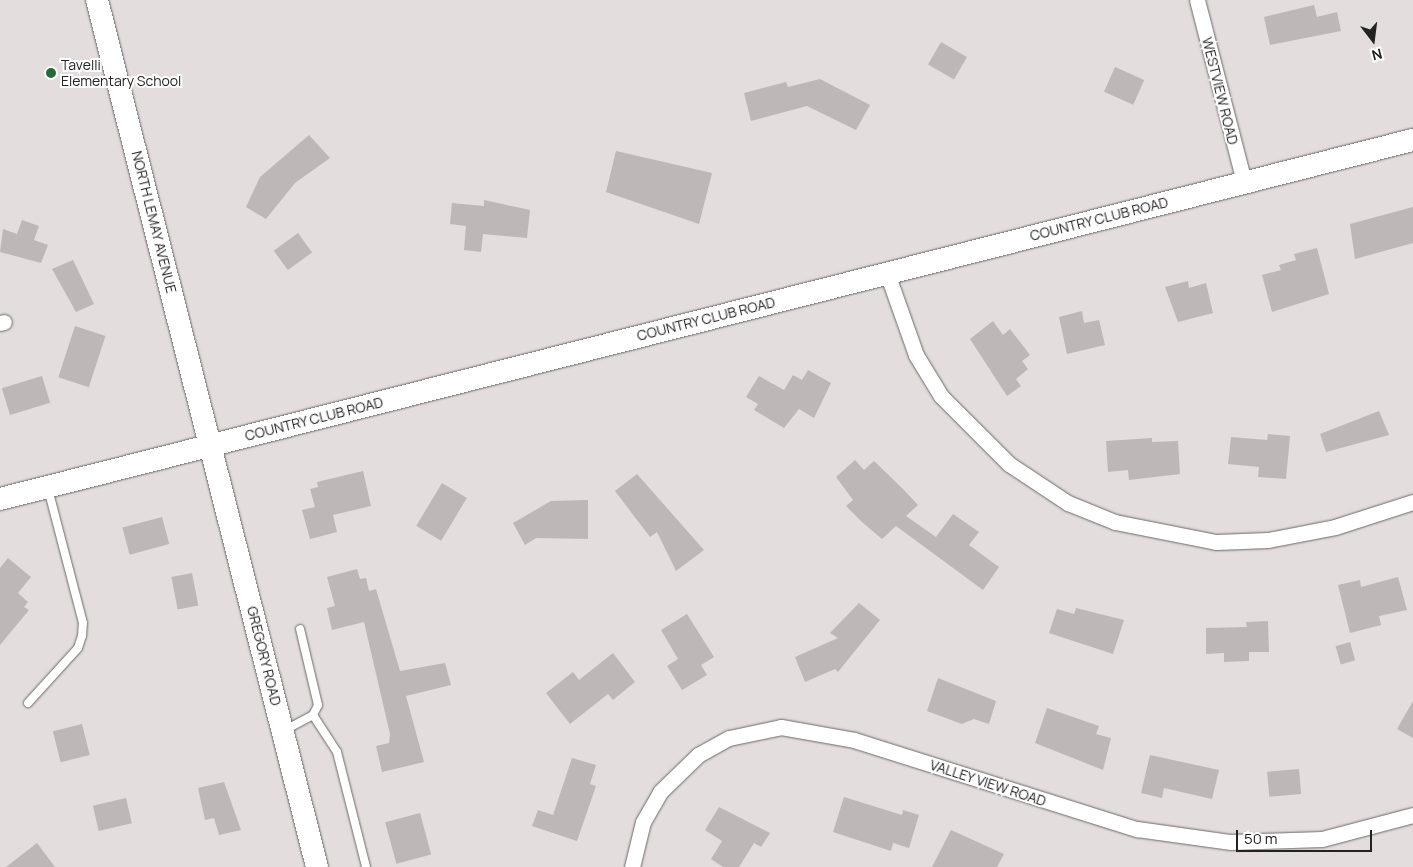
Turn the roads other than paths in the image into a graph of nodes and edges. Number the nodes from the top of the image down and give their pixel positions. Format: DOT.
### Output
graph roads {
  1 [pos="97,0"];
  2 [pos="1197,0"];
  3 [pos="1413,140"];
  4 [pos="1244,182"];
  5 [pos="887,273"];
  6 [pos="211,445"];
  7 [pos="48,487"];
  8 [pos="0,499"];
  9 [pos="1413,502"];
  10 [pos="300,630"];
  11 [pos="28,703"];
  12 [pos="313,715"];
  13 [pos="283,731"];
  14 [pos="1413,815"];
  15 [pos="317,867"];
  16 [pos="366,867"];
  17 [pos="632,867"];
  1 -- 6 [label="street, NORTH LEMAY AVENUE"];
  2 -- 4 [label="street, WESTVIEW ROAD"];
  3 -- 4 [label="street, COUNTRY CLUB ROAD"];
  4 -- 5 [label="street, COUNTRY CLUB ROAD"];
  5 -- 6 [label="street, COUNTRY CLUB ROAD"];
  5 -- 9 [label="street"];
  6 -- 7 [label="street, COUNTRY CLUB ROAD"];
  6 -- 13 [label="street, GREGORY ROAD"];
  7 -- 8 [label="street, COUNTRY CLUB ROAD"];
  7 -- 11 [label="lane"];
  10 -- 12 [label="lane"];
  12 -- 13 [label="lane"];
  12 -- 16 [label="lane"];
  13 -- 15 [label="street, GREGORY ROAD"];
  14 -- 17 [label="street, VALLEY VIEW ROAD"];
}
